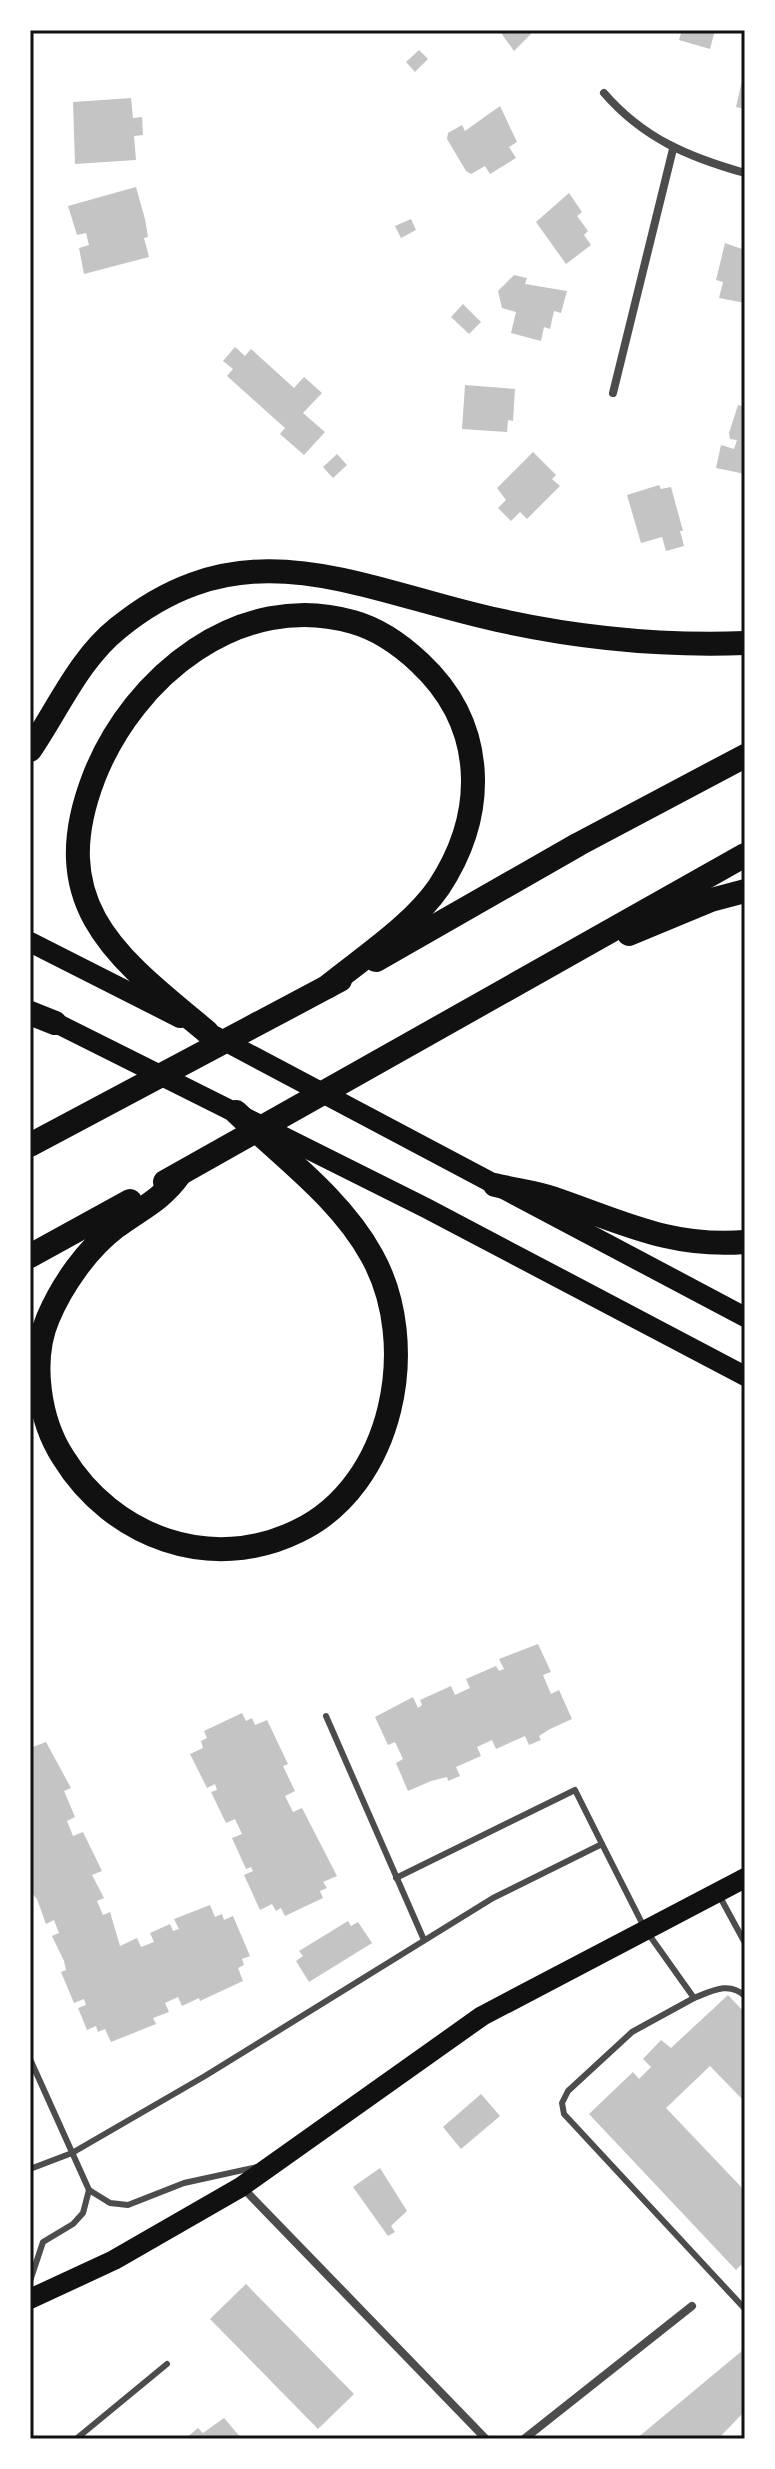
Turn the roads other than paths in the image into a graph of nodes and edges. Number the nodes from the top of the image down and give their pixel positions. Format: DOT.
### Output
graph roads {
  1 [pos="604,93"];
  2 [pos="673,149"];
  3 [pos="745,173"];
  4 [pos="613,393"];
  5 [pos="745,643"];
  6 [pos="30,750"];
  7 [pos="745,756"];
  8 [pos="745,855"];
  9 [pos="745,891"];
  10 [pos="30,942"];
  11 [pos="520,980"];
  12 [pos="327,987"];
  13 [pos="30,1011"];
  14 [pos="55,1023"];
  15 [pos="207,1032"];
  16 [pos="236,1112"];
  17 [pos="39,1140"];
  18 [pos="183,1172"];
  19 [pos="495,1185"];
  20 [pos="745,1242"];
  21 [pos="30,1256"];
  22 [pos="745,1317"];
  23 [pos="745,1376"];
  24 [pos="326,1716"];
  25 [pos="602,1844"];
  26 [pos="396,1878"];
  27 [pos="745,1878"];
  28 [pos="717,1892"];
  29 [pos="645,1929"];
  30 [pos="424,1940"];
  31 [pos="745,1943"];
  32 [pos="745,1996"];
  33 [pos="694,1998"];
  34 [pos="30,2059"];
  35 [pos="72,2153"];
  36 [pos="276,2163"];
  37 [pos="30,2169"];
  38 [pos="241,2187"];
  39 [pos="89,2190"];
  40 [pos="30,2281"];
  41 [pos="30,2299"];
  42 [pos="692,2306"];
  43 [pos="745,2309"];
  44 [pos="167,2364"];
  45 [pos="76,2439"];
  46 [pos="486,2439"];
  47 [pos="524,2439"];
  1 -- 2 [label="street"];
  2 -- 3 [label="street"];
  2 -- 4 [label="street"];
  5 -- 6 [label="highway"];
  7 -- 12 [label="highway"];
  8 -- 11 [label="highway"];
  9 -- 11 [label="highway"];
  10 -- 15 [label="main road"];
  11 -- 18 [label="highway"];
  12 -- 15 [label="highway"];
  12 -- 17 [label="highway"];
  13 -- 14 [label="highway"];
  14 -- 16 [label="main road"];
  15 -- 19 [label="main road"];
  16 -- 18 [label="highway"];
  16 -- 23 [label="main road"];
  18 -- 21 [label="highway"];
  19 -- 20 [label="highway"];
  19 -- 22 [label="main road"];
  24 -- 26 [label="lane"];
  25 -- 26 [label="lane"];
  25 -- 29 [label="lane"];
  25 -- 30 [label="lane"];
  26 -- 30 [label="lane"];
  27 -- 28 [label="main road"];
  28 -- 29 [label="main road"];
  28 -- 31 [label="lane"];
  29 -- 33 [label="lane"];
  29 -- 36 [label="main road"];
  30 -- 35 [label="lane"];
  32 -- 33 [label="lane"];
  33 -- 43 [label="lane"];
  34 -- 35 [label="lane"];
  35 -- 37 [label="lane"];
  35 -- 39 [label="lane"];
  36 -- 38 [label="main road"];
  36 -- 39 [label="lane"];
  38 -- 41 [label="main road"];
  38 -- 46 [label="street"];
  39 -- 40 [label="lane"];
  42 -- 47 [label="street"];
  44 -- 45 [label="lane"];
}
